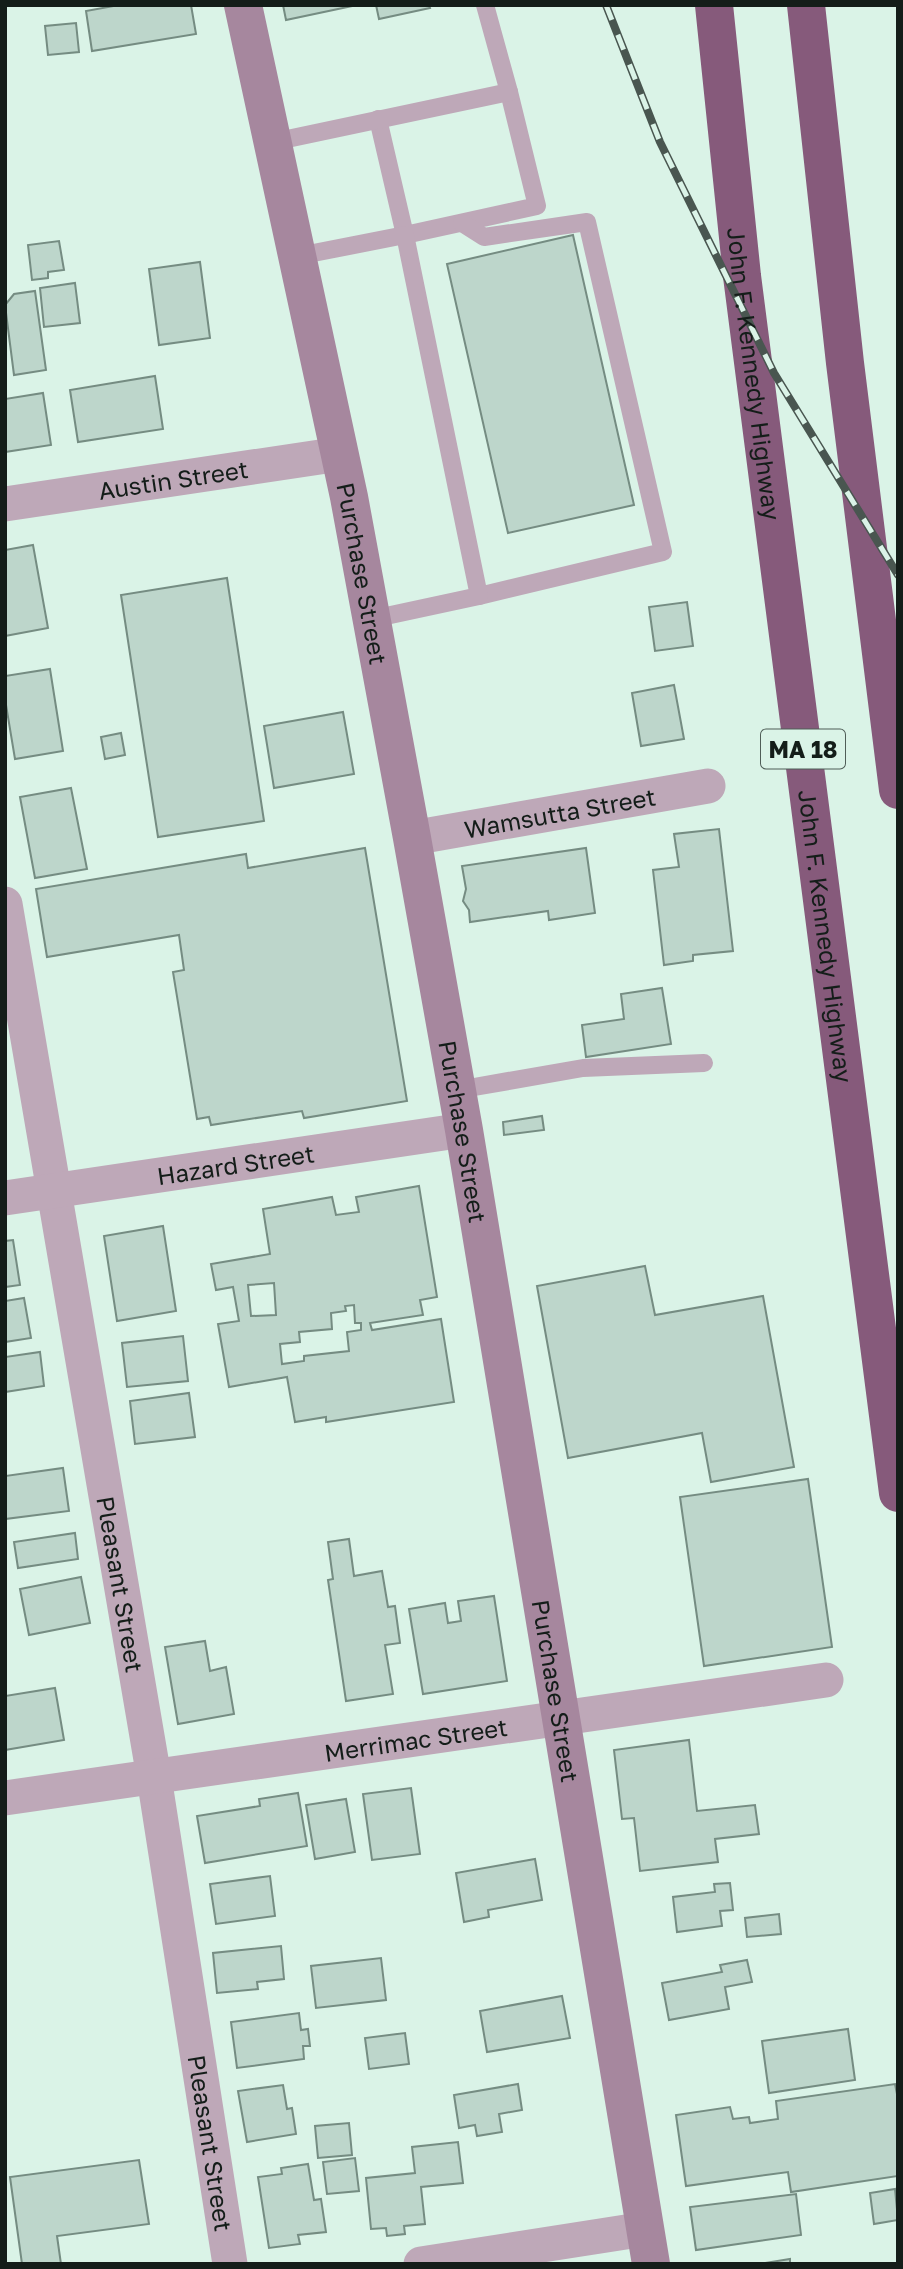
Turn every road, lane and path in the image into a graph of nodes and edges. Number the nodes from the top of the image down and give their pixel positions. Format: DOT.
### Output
graph roads {
  1 [pos="243,5"];
  2 [pos="485,5"];
  3 [pos="715,5"];
  4 [pos="806,5"];
  5 [pos="509,92"];
  6 [pos="377,119"];
  7 [pos="273,142"];
  8 [pos="462,223"];
  9 [pos="405,235"];
  10 [pos="298,256"];
  11 [pos="340,454"];
  12 [pos="5,504"];
  13 [pos="479,596"];
  14 [pos="372,619"];
  15 [pos="708,786"];
  16 [pos="898,790"];
  17 [pos="412,838"];
  18 [pos="5,904"];
  19 [pos="704,1063"];
  20 [pos="457,1090"];
  21 [pos="464,1129"];
  22 [pos="56,1191"];
  23 [pos="5,1198"];
  24 [pos="898,1493"];
  25 [pos="826,1680"];
  26 [pos="561,1718"];
  27 [pos="154,1777"];
  28 [pos="5,1798"];
  29 [pos="648,2246"];
  30 [pos="230,2264"];
  31 [pos="421,2264"];
  1 -- 7 [label="main road, Purchase Street"];
  2 -- 5 [label="lane"];
  3 -- 24 [label="highway, John F. Kennedy Highway / MA 18"];
  4 -- 16 [label="highway"];
  5 -- 6 [label="lane"];
  5 -- 8 [label="lane"];
  6 -- 7 [label="lane"];
  6 -- 9 [label="lane"];
  7 -- 10 [label="main road, Purchase Street"];
  8 -- 9 [label="lane"];
  8 -- 13 [label="lane"];
  9 -- 10 [label="lane"];
  9 -- 13 [label="lane"];
  10 -- 11 [label="main road, Purchase Street"];
  11 -- 12 [label="street, Austin Street"];
  11 -- 14 [label="main road, Purchase Street"];
  13 -- 14 [label="lane"];
  14 -- 17 [label="main road, Purchase Street"];
  15 -- 17 [label="street, Wamsutta Street"];
  17 -- 20 [label="main road, Purchase Street"];
  18 -- 22 [label="street, Pleasant Street"];
  19 -- 20 [label="lane"];
  20 -- 21 [label="main road, Purchase Street"];
  21 -- 22 [label="street, Hazard Street"];
  21 -- 26 [label="main road, Purchase Street"];
  22 -- 23 [label="street, Hazard Street"];
  22 -- 27 [label="street, Pleasant Street"];
  25 -- 26 [label="street, Merrimac Street"];
  26 -- 27 [label="street, Merrimac Street"];
  26 -- 29 [label="main road, Purchase Street"];
  27 -- 28 [label="street, Merrimac Street"];
  27 -- 30 [label="street, Pleasant Street"];
  29 -- 31 [label="street"];
}
